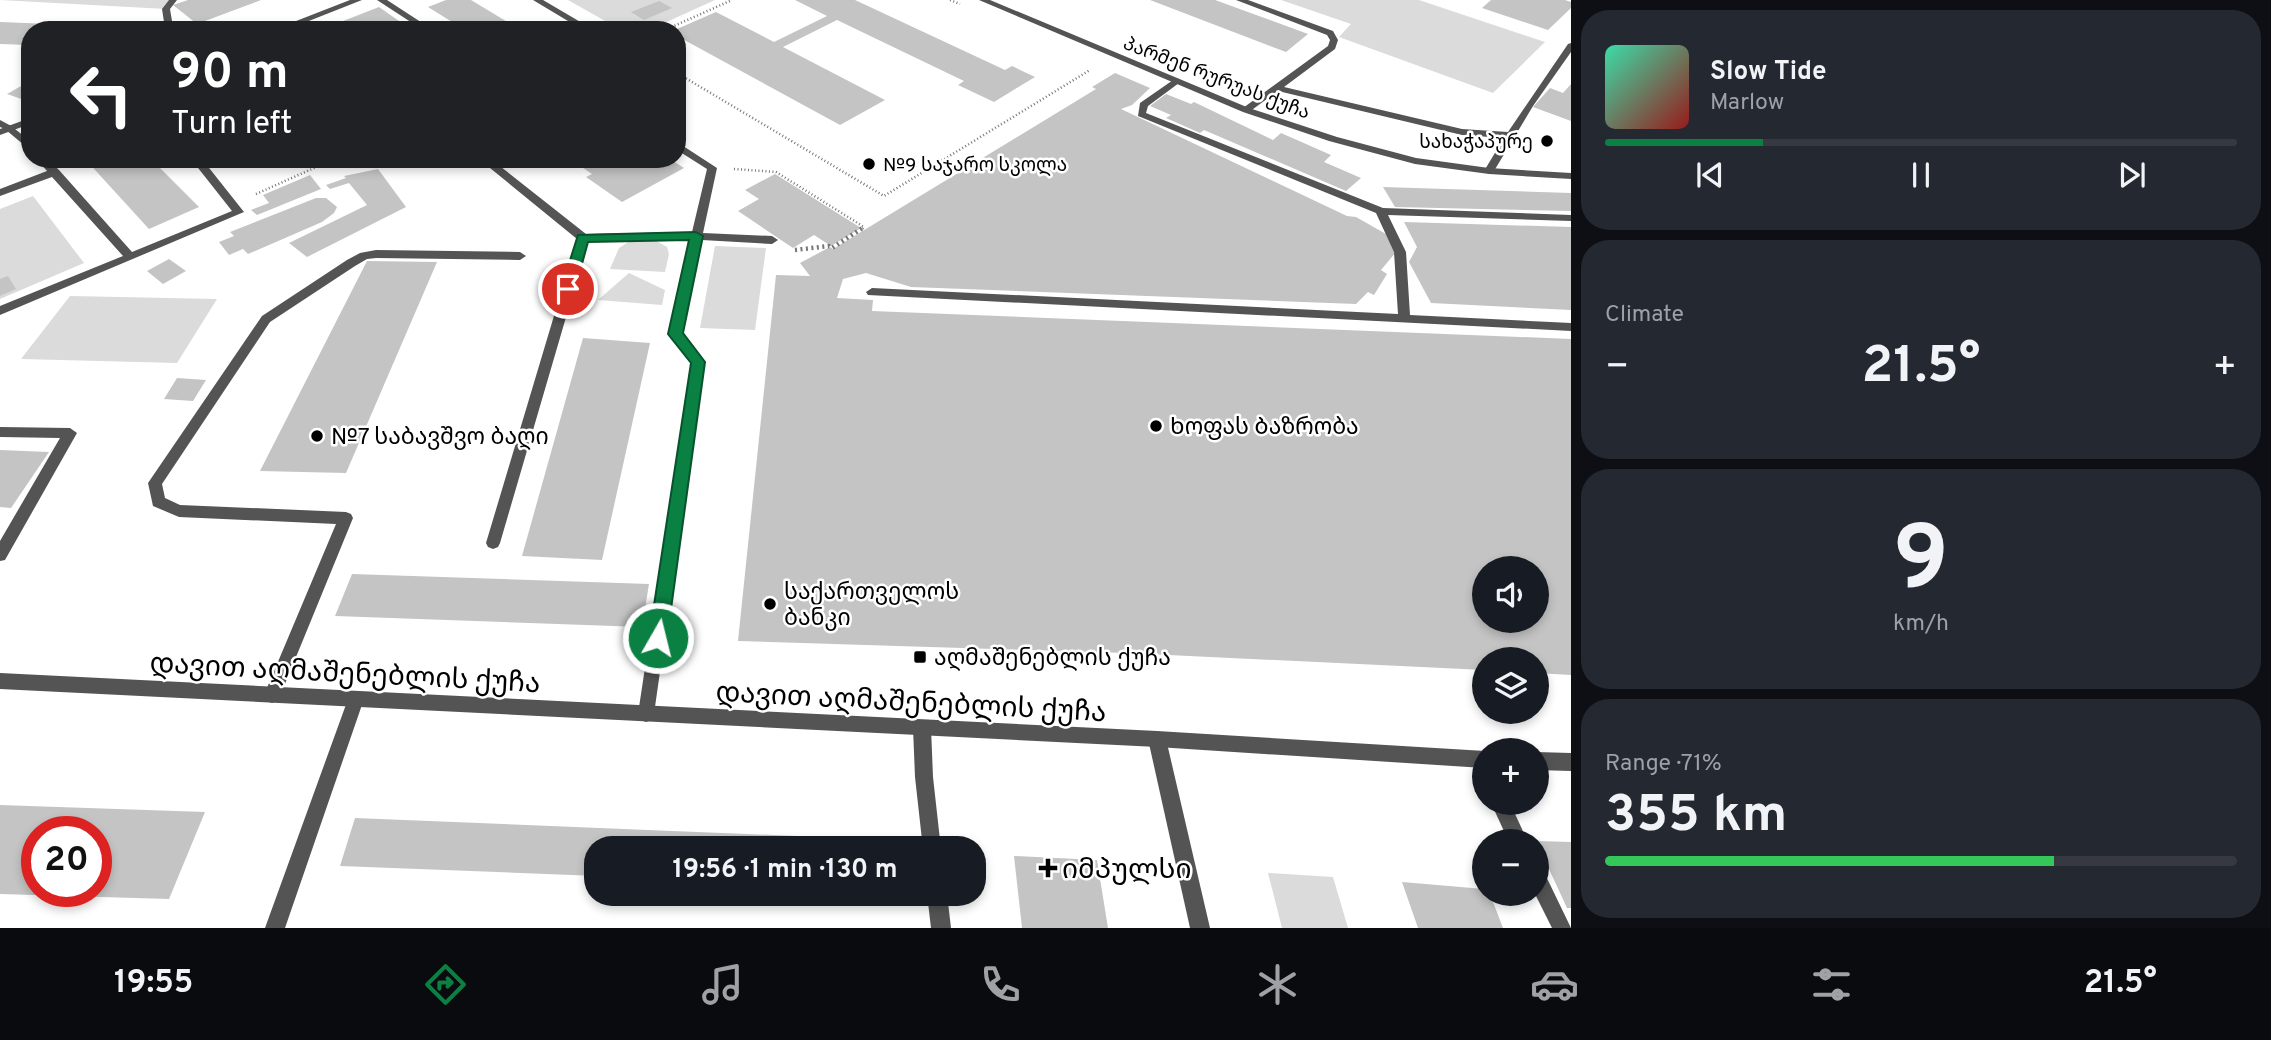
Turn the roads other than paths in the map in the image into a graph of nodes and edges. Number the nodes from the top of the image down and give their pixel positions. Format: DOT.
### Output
graph roads {
  1 [pos="173,0"];
  2 [pos="358,0"];
  3 [pos="381,0"];
  4 [pos="537,0"];
  5 [pos="983,0"];
  6 [pos="1008,0"];
  7 [pos="1240,0"];
  8 [pos="998,6"];
  9 [pos="168,21"];
  10 [pos="301,21"];
  11 [pos="414,21"];
  12 [pos="574,21"];
  13 [pos="1571,46"];
  14 [pos="1176,81"];
  15 [pos="1276,88"];
  16 [pos="1246,110"];
  17 [pos="21,123"];
  18 [pos="3,127"];
  19 [pos="1511,135"];
  20 [pos="21,140"];
  21 [pos="686,151"];
  22 [pos="51,168"];
  23 [pos="203,168"];
  24 [pos="495,168"];
  25 [pos="1489,171"];
  26 [pos="55,172"];
  27 [pos="1571,176"];
  28 [pos="0,193"];
  29 [pos="1381,211"];
  30 [pos="1571,218"];
  31 [pos="696,236"];
  32 [pos="583,238"];
  33 [pos="772,240"];
  34 [pos="129,256"];
  35 [pos="520,256"];
  36 [pos="872,292"];
  37 [pos="0,311"];
  38 [pos="1405,319"];
  39 [pos="1571,327"];
  40 [pos="0,432"];
  41 [pos="493,543"];
  42 [pos="0,555"];
  43 [pos="0,681"];
  44 [pos="272,695"];
  45 [pos="356,699"];
  46 [pos="646,714"];
  47 [pos="922,727"];
  48 [pos="1157,739"];
  49 [pos="1549,761"];
  50 [pos="1472,762"];
  51 [pos="1571,762"];
  52 [pos="931,836"];
  53 [pos="1549,902"];
  54 [pos="938,906"];
  55 [pos="275,928"];
  56 [pos="941,928"];
  57 [pos="1200,928"];
  58 [pos="1562,928"];
  1 -- 9 [label="street"];
  2 -- 10 [label="street"];
  3 -- 11 [label="street"];
  4 -- 12 [label="street"];
  5 -- 8 [label="street, პარმენ რურუას ქუჩა"];
  6 -- 8 [label="street"];
  7 -- 15 [label="street"];
  8 -- 14 [label="street, პარმენ რურუას ქუჩა"];
  13 -- 19 [label="street"];
  14 -- 16 [label="street, პარმენ რურუას ქუჩა"];
  14 -- 29 [label="street"];
  15 -- 16 [label="street"];
  15 -- 19 [label="street"];
  16 -- 25 [label="street, პარმენ რურუას ქუჩა"];
  17 -- 18 [label="street"];
  18 -- 20 [label="street"];
  19 -- 25 [label="street"];
  21 -- 31 [label="street"];
  22 -- 26 [label="street"];
  23 -- 34 [label="street"];
  24 -- 32 [label="street"];
  25 -- 27 [label="street, პარმენ რურუას ქუჩა"];
  26 -- 28 [label="street"];
  26 -- 34 [label="street"];
  29 -- 30 [label="street"];
  29 -- 38 [label="street"];
  31 -- 32 [label="street"];
  31 -- 33 [label="street"];
  31 -- 46 [label="street"];
  32 -- 41 [label="street"];
  34 -- 37 [label="street"];
  35 -- 44 [label="street"];
  36 -- 38 [label="street"];
  38 -- 39 [label="street"];
  40 -- 42 [label="street"];
  43 -- 44 [label="street, დავით აღმაშენებლის ქუჩა"];
  44 -- 45 [label="street, დავით აღმაშენებლის ქუჩა"];
  45 -- 46 [label="street, დავით აღმაშენებლის ქუჩა"];
  45 -- 55 [label="street"];
  46 -- 47 [label="street, დავით აღმაშენებლის ქუჩა"];
  47 -- 48 [label="street, დავით აღმაშენებლის ქუჩა"];
  47 -- 52 [label="street"];
  48 -- 50 [label="street, დავით აღმაშენებლის ქუჩა"];
  48 -- 57 [label="street"];
  49 -- 51 [label="street"];
  53 -- 58 [label="street"];
  54 -- 56 [label="street"];
}
